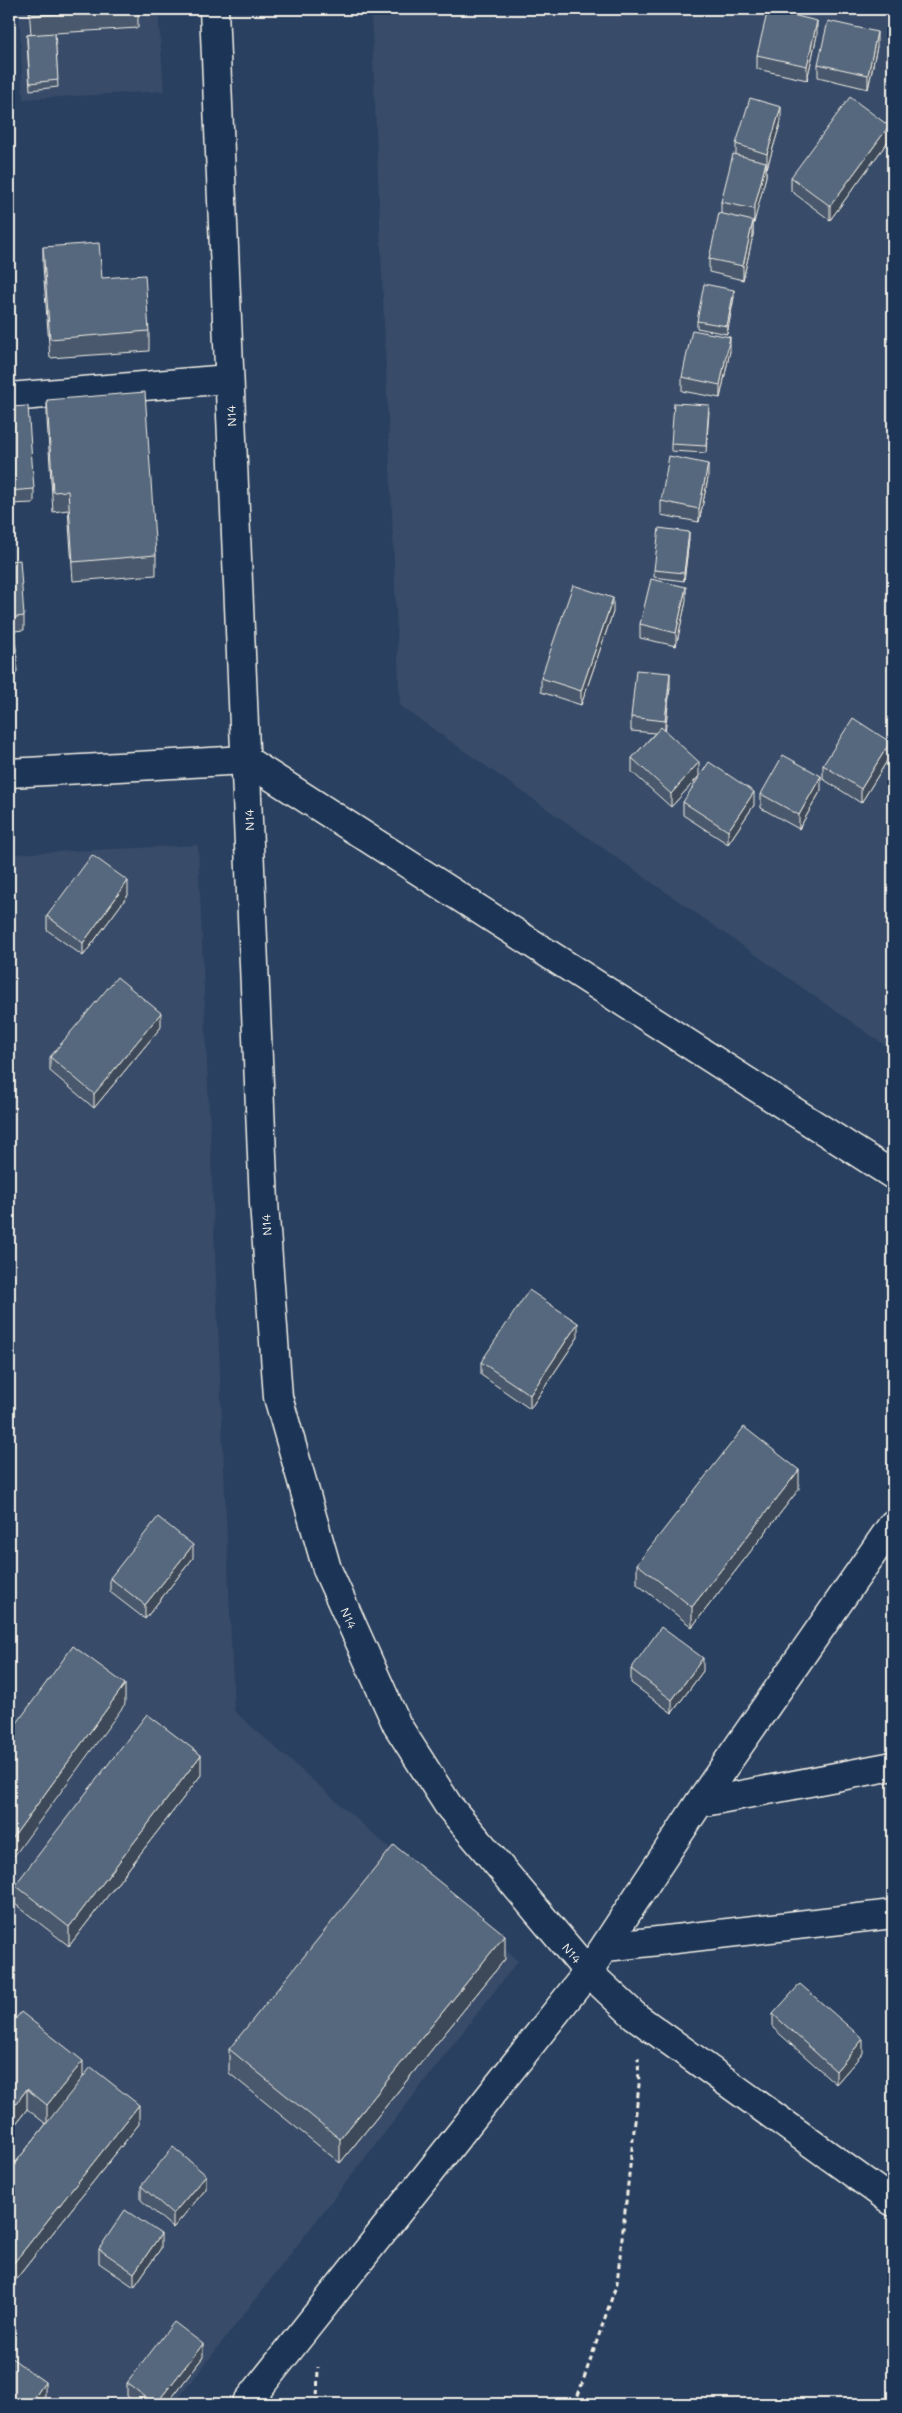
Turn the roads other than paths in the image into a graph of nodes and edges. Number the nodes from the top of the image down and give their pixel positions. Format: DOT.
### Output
graph roads {
  1 [pos="214,9"];
  2 [pos="229,379"];
  3 [pos="9,398"];
  4 [pos="246,760"];
  5 [pos="9,773"];
  6 [pos="893,1174"];
  7 [pos="893,1524"];
  8 [pos="893,1766"];
  9 [pos="699,1803"];
  10 [pos="893,1914"];
  11 [pos="606,1947"];
  12 [pos="588,1972"];
  13 [pos="893,2202"];
  14 [pos="246,2404"];
  1 -- 2 [label="street, N14"];
  2 -- 3 [label="street"];
  2 -- 4 [label="street, N14"];
  4 -- 5 [label="street"];
  4 -- 6 [label="street"];
  4 -- 12 [label="street, N14"];
  7 -- 9 [label="street"];
  8 -- 9 [label="street"];
  9 -- 11 [label="street"];
  10 -- 11 [label="street"];
  11 -- 12 [label="street"];
  12 -- 13 [label="street, N14"];
  12 -- 14 [label="street"];
}
